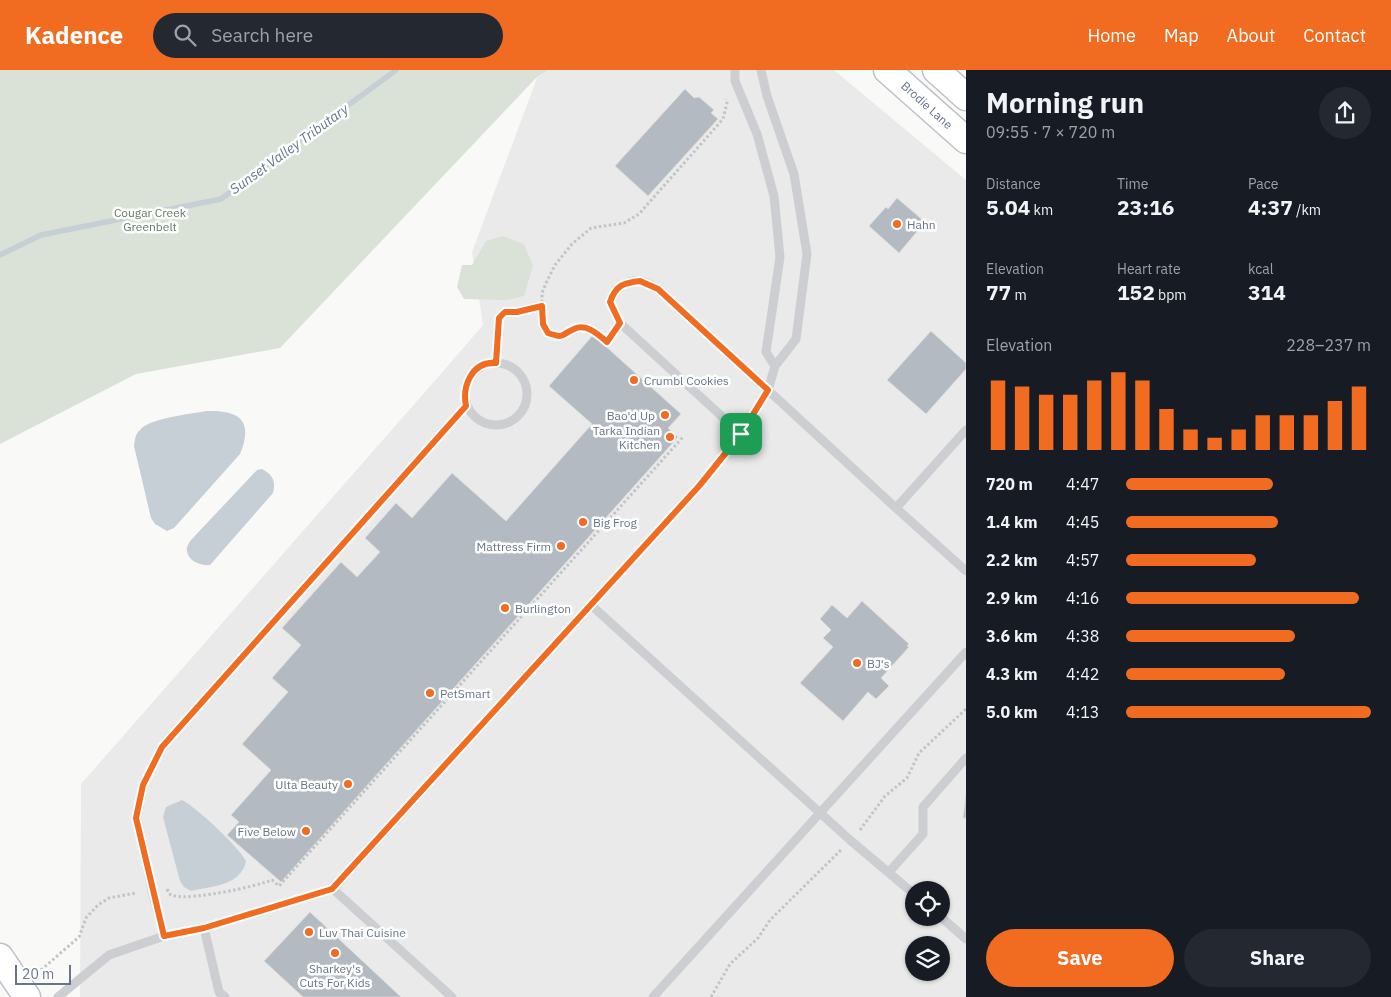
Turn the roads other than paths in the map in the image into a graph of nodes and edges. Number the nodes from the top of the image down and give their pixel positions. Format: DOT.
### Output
graph roads {
  1 [pos="735,70"];
  2 [pos="761,70"];
  3 [pos="887,70"];
  4 [pos="936,70"];
  5 [pos="966,97"];
  6 [pos="966,140"];
  7 [pos="775,366"];
  8 [pos="768,390"];
  9 [pos="466,406"];
  10 [pos="966,430"];
  11 [pos="741,434"];
  12 [pos="896,508"];
  13 [pos="966,571"];
  14 [pos="591,605"];
  15 [pos="966,652"];
  16 [pos="966,758"];
  17 [pos="820,812"];
  18 [pos="889,872"];
  19 [pos="905,886"];
  20 [pos="332,889"];
  21 [pos="950,925"];
  22 [pos="204,928"];
  23 [pos="164,936"];
  24 [pos="966,938"];
  25 [pos="0,957"];
  26 [pos="26,997"];
  27 [pos="58,997"];
  28 [pos="225,997"];
  29 [pos="452,997"];
  30 [pos="653,997"];
  1 -- 7 [label="lane"];
  2 -- 7 [label="lane"];
  3 -- 6 [label="main road, Brodie Lane"];
  4 -- 5 [label="main road"];
  7 -- 8 [label="lane"];
  8 -- 11 [label="lane"];
  8 -- 11 [label="lane"];
  8 -- 12 [label="lane"];
  9 -- 9 [label="lane"];
  9 -- 23 [label="lane"];
  10 -- 12 [label="lane"];
  11 -- 14 [label="lane"];
  12 -- 13 [label="lane"];
  14 -- 17 [label="lane"];
  14 -- 20 [label="lane"];
  15 -- 17 [label="lane"];
  16 -- 18 [label="lane"];
  17 -- 18 [label="lane"];
  17 -- 30 [label="lane"];
  18 -- 19 [label="lane"];
  20 -- 22 [label="lane"];
  20 -- 29 [label="lane"];
  21 -- 24 [label="lane"];
  22 -- 23 [label="lane"];
  22 -- 28 [label="lane"];
  23 -- 27 [label="lane"];
  25 -- 26 [label="main road"];
}
